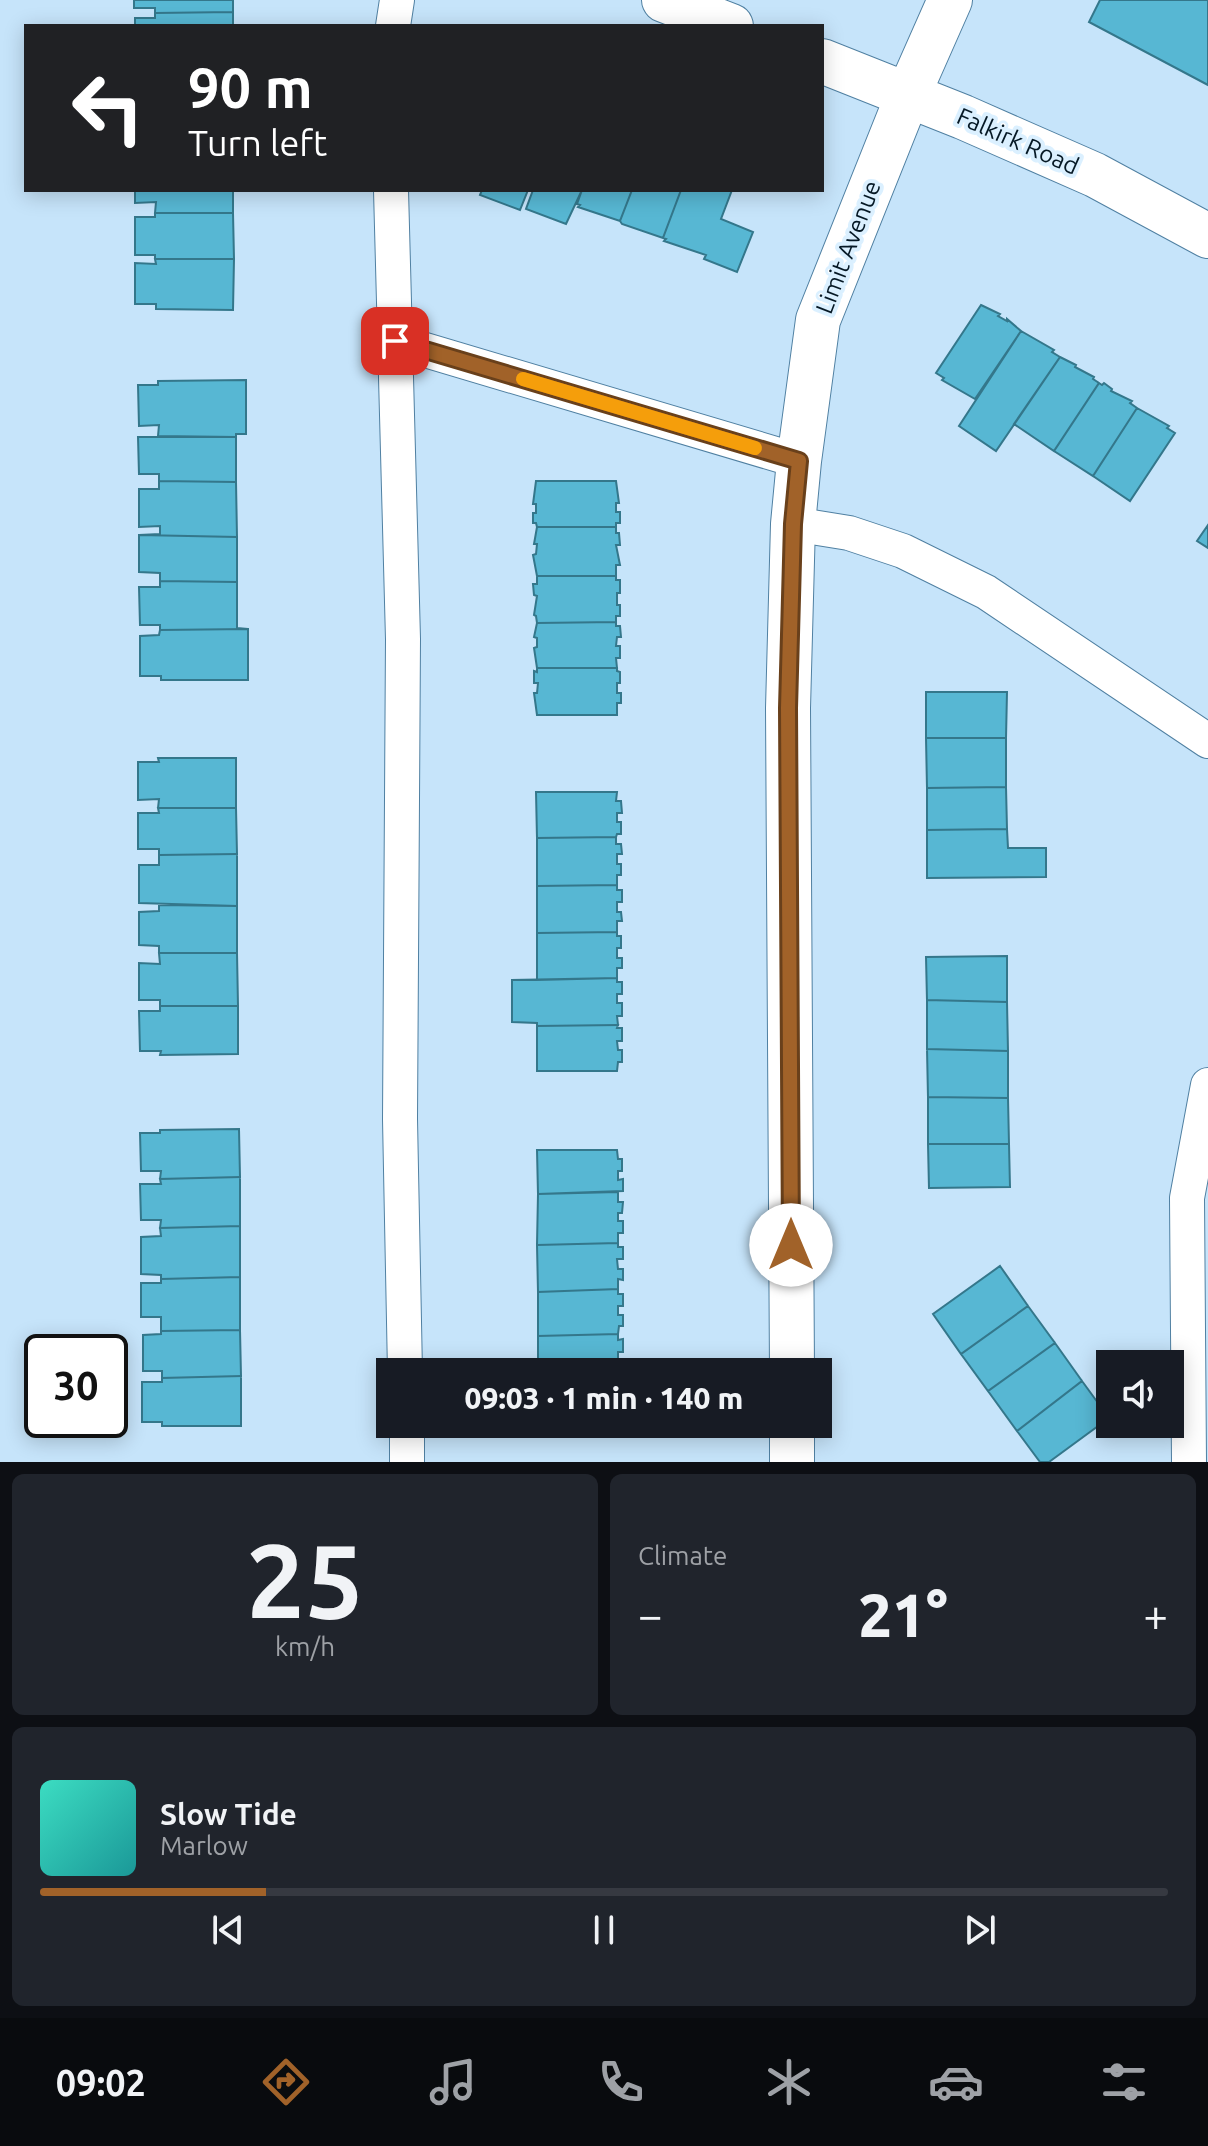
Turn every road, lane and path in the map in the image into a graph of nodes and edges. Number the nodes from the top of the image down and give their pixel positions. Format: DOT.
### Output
graph roads {
  1 [pos="397,0"];
  2 [pos="664,0"];
  3 [pos="950,0"];
  4 [pos="393,24"];
  5 [pos="726,24"];
  6 [pos="824,62"];
  7 [pos="908,95"];
  8 [pos="391,192"];
  9 [pos="1208,236"];
  10 [pos="395,341"];
  11 [pos="799,461"];
  12 [pos="793,524"];
  13 [pos="1208,741"];
  14 [pos="1208,1085"];
  15 [pos="405,1358"];
  16 [pos="792,1358"];
  17 [pos="407,1438"];
  18 [pos="792,1438"];
  19 [pos="407,1462"];
  20 [pos="792,1462"];
  21 [pos="1189,1462"];
  1 -- 4 [label="lane"];
  2 -- 5 [label="street"];
  3 -- 7 [label="street, Limit Avenue"];
  6 -- 7 [label="street, Falkirk Road"];
  7 -- 9 [label="street, Falkirk Road"];
  7 -- 11 [label="street, Limit Avenue"];
  8 -- 10 [label="lane"];
  10 -- 11 [label="lane"];
  10 -- 15 [label="lane"];
  11 -- 12 [label="street, Limit Avenue"];
  12 -- 13 [label="lane"];
  12 -- 16 [label="street, Limit Avenue"];
  14 -- 21 [label="lane"];
  17 -- 19 [label="lane"];
  18 -- 20 [label="street"];
}
